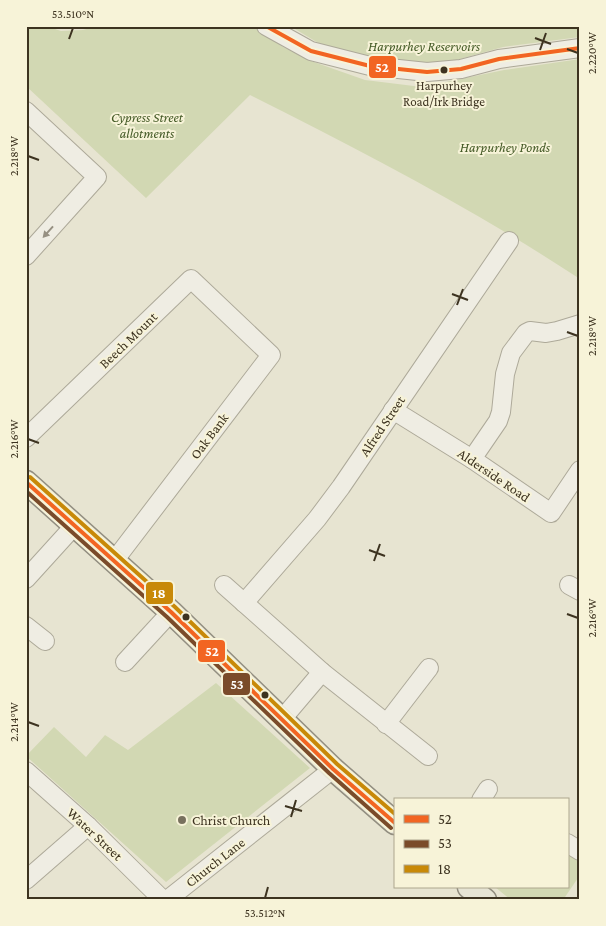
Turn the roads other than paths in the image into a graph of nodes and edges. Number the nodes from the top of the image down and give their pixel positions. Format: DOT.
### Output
graph roads {
  1 [pos="266,26"];
  2 [pos="580,48"];
  3 [pos="26,112"];
  4 [pos="509,241"];
  5 [pos="26,256"];
  6 [pos="231,316"];
  7 [pos="580,324"];
  8 [pos="393,410"];
  9 [pos="26,438"];
  10 [pos="472,459"];
  11 [pos="580,470"];
  12 [pos="26,482"];
  13 [pos="75,525"];
  14 [pos="114,560"];
  15 [pos="26,578"];
  16 [pos="224,585"];
  17 [pos="244,603"];
  18 [pos="171,612"];
  19 [pos="26,626"];
  20 [pos="45,641"];
  21 [pos="126,662"];
  22 [pos="430,668"];
  23 [pos="322,672"];
  24 [pos="283,718"];
  25 [pos="386,724"];
  26 [pos="428,756"];
  27 [pos="333,769"];
  28 [pos="26,771"];
  29 [pos="394,822"];
  30 [pos="88,826"];
  31 [pos="568,844"];
  32 [pos="580,851"];
  33 [pos="26,880"];
  34 [pos="470,888"];
  35 [pos="162,900"];
  36 [pos="167,900"];
  37 [pos="485,900"];
  1 -- 2 [label="street"];
  3 -- 5 [label="street, one-way"];
  4 -- 8 [label="street, Alfred Street"];
  6 -- 9 [label="street, Beech Mount"];
  6 -- 14 [label="street, Oak Bank"];
  7 -- 10 [label="street"];
  8 -- 10 [label="street, Alderside Road"];
  8 -- 17 [label="street, Alfred Street"];
  10 -- 11 [label="street, Alderside Road"];
  12 -- 13 [label="main road"];
  13 -- 14 [label="main road"];
  13 -- 15 [label="street"];
  14 -- 18 [label="main road"];
  16 -- 17 [label="street"];
  17 -- 23 [label="street"];
  18 -- 21 [label="street"];
  18 -- 24 [label="main road"];
  19 -- 20 [label="street"];
  22 -- 25 [label="street"];
  23 -- 24 [label="street"];
  23 -- 25 [label="street"];
  24 -- 27 [label="main road"];
  25 -- 26 [label="street"];
  27 -- 29 [label="main road"];
  27 -- 36 [label="street, Church Lane"];
  28 -- 30 [label="street, Water Street"];
  30 -- 33 [label="street"];
  30 -- 35 [label="street, Water Street"];
  31 -- 32 [label="street"];
  34 -- 37 [label="main road"];
}
